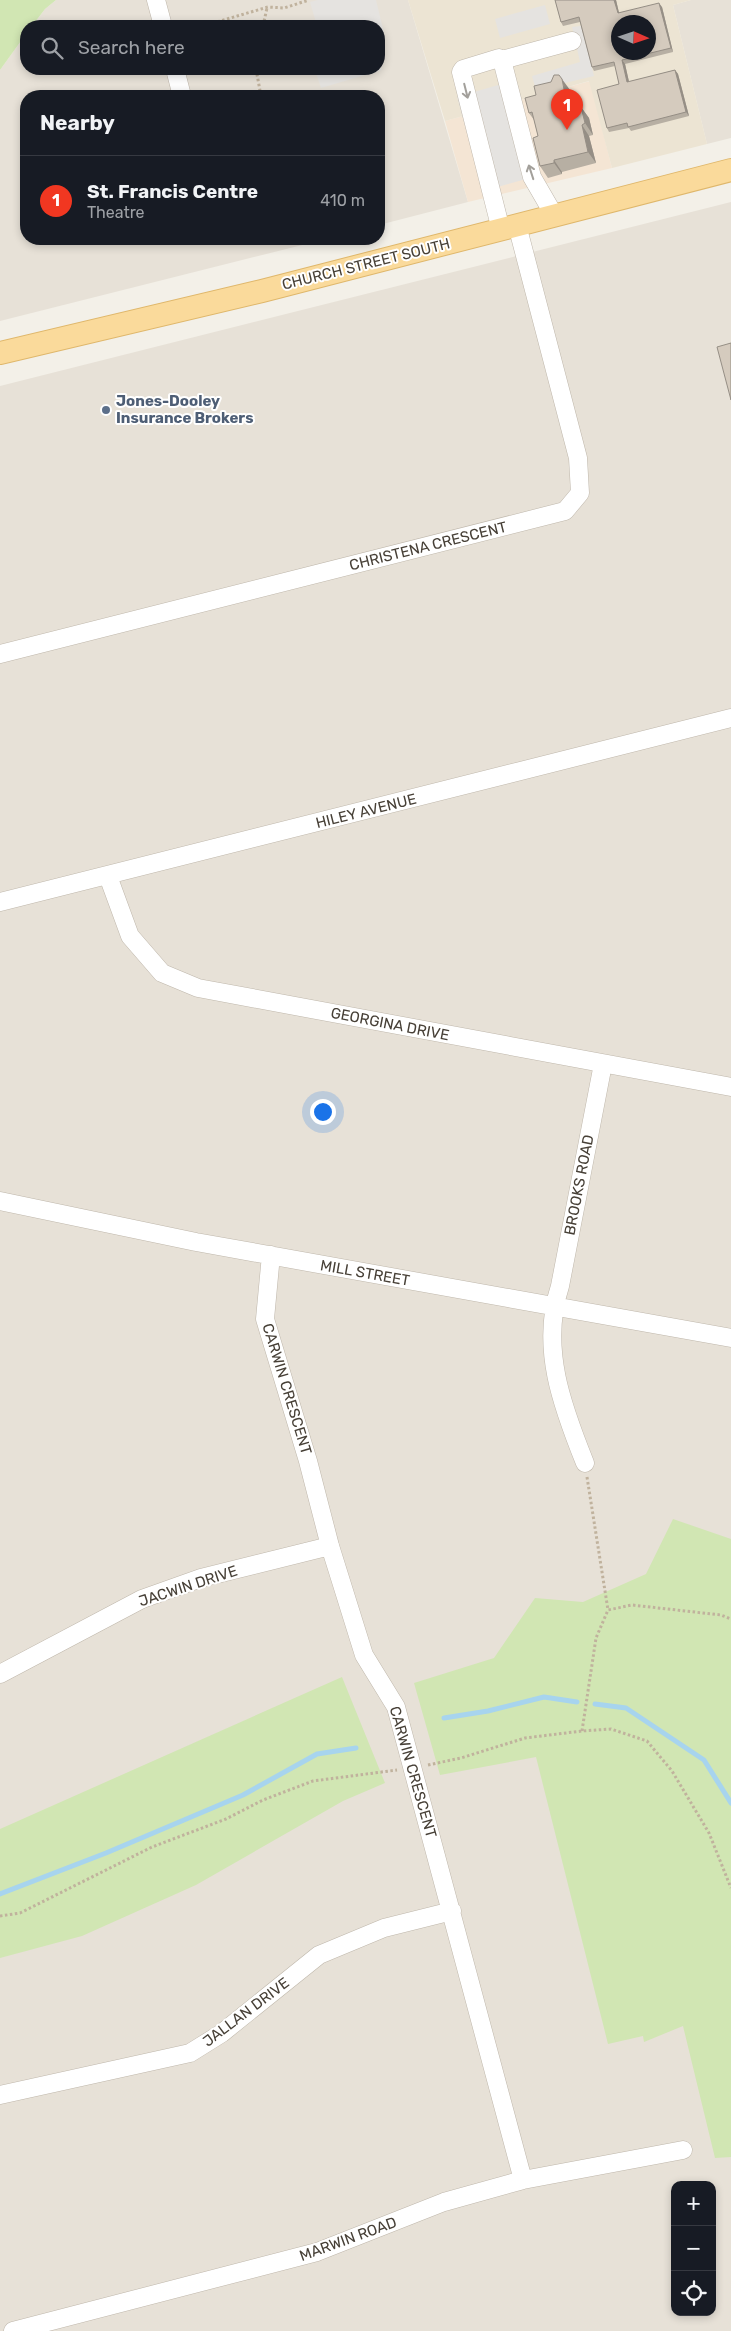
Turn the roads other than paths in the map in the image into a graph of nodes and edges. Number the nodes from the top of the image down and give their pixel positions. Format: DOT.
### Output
graph roads {
  1 [pos="156,0"];
  2 [pos="161,20"];
  3 [pos="572,41"];
  4 [pos="502,60"];
  5 [pos="177,75"];
  6 [pos="180,90"];
  7 [pos="731,170"];
  8 [pos="554,215"];
  9 [pos="509,227"];
  10 [pos="0,354"];
  11 [pos="0,654"];
  12 [pos="731,718"];
  13 [pos="108,876"];
  14 [pos="0,902"];
  15 [pos="603,1064"];
  16 [pos="731,1087"];
  17 [pos="0,1201"];
  18 [pos="271,1255"];
  19 [pos="554,1306"];
  20 [pos="731,1338"];
  21 [pos="585,1463"];
  22 [pos="330,1546"];
  23 [pos="0,1674"];
  24 [pos="452,1911"];
  25 [pos="0,2095"];
  26 [pos="683,2150"];
  27 [pos="523,2180"];
  28 [pos="13,2331"];
  1 -- 2 [label="street"];
  3 -- 4 [label="street"];
  8 -- 4 [label="street, one-way"];
  4 -- 9 [label="street, CHRISTENA CRESCENT, one-way"];
  5 -- 6 [label="street"];
  7 -- 8 [label="main road, CHURCH STREET SOUTH"];
  8 -- 9 [label="main road, CHURCH STREET SOUTH"];
  9 -- 10 [label="main road, CHURCH STREET SOUTH"];
  9 -- 11 [label="street, CHRISTENA CRESCENT"];
  12 -- 13 [label="street, HILEY AVENUE"];
  13 -- 14 [label="street, HILEY AVENUE"];
  13 -- 15 [label="street, GEORGINA DRIVE"];
  15 -- 16 [label="street, GEORGINA DRIVE"];
  15 -- 19 [label="street, BROOKS ROAD"];
  17 -- 18 [label="street, MILL STREET"];
  18 -- 19 [label="street, MILL STREET"];
  18 -- 22 [label="street, CARWIN CRESCENT"];
  19 -- 20 [label="street, MILL STREET"];
  19 -- 21 [label="street, BROOKS ROAD"];
  22 -- 23 [label="street, JACWIN DRIVE"];
  22 -- 24 [label="street, CARWIN CRESCENT"];
  24 -- 25 [label="street, JALLAN DRIVE"];
  24 -- 27 [label="street, CARWIN CRESCENT"];
  26 -- 27 [label="street, MARWIN ROAD"];
  27 -- 28 [label="street, MARWIN ROAD"];
}
